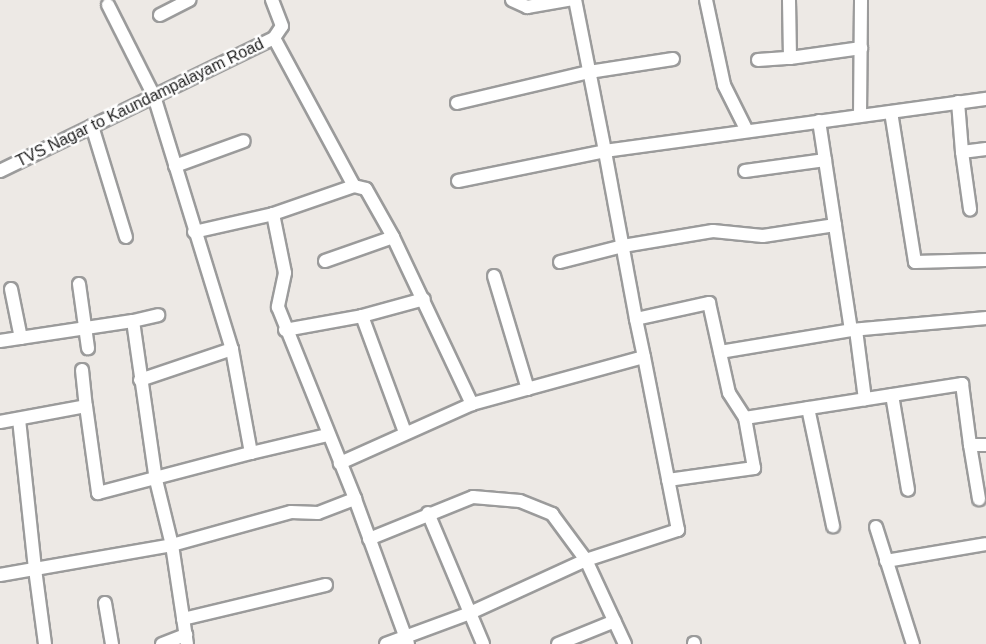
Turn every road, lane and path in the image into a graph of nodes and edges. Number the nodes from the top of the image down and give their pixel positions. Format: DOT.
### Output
graph roads {
  1 [pos="189,0"];
  2 [pos="272,0"];
  3 [pos="512,0"];
  4 [pos="568,0"];
  5 [pos="575,0"];
  6 [pos="706,0"];
  7 [pos="789,0"];
  8 [pos="861,0"];
  9 [pos="108,5"];
  10 [pos="160,15"];
  11 [pos="274,38"];
  12 [pos="861,48"];
  13 [pos="790,58"];
  14 [pos="673,59"];
  15 [pos="758,60"];
  16 [pos="589,72"];
  17 [pos="154,96"];
  18 [pos="986,99"];
  19 [pos="958,102"];
  20 [pos="457,104"];
  21 [pos="891,112"];
  22 [pos="860,116"];
  23 [pos="819,121"];
  24 [pos="92,126"];
  25 [pos="747,131"];
  26 [pos="244,141"];
  27 [pos="986,149"];
  28 [pos="605,151"];
  29 [pos="962,152"];
  30 [pos="825,160"];
  31 [pos="175,166"];
  32 [pos="0,171"];
  33 [pos="744,171"];
  34 [pos="458,182"];
  35 [pos="354,186"];
  36 [pos="970,209"];
  37 [pos="273,214"];
  38 [pos="835,225"];
  39 [pos="194,232"];
  40 [pos="126,237"];
  41 [pos="393,237"];
  42 [pos="623,246"];
  43 [pos="986,260"];
  44 [pos="325,261"];
  45 [pos="560,262"];
  46 [pos="494,276"];
  47 [pos="79,284"];
  48 [pos="11,289"];
  49 [pos="424,299"];
  50 [pos="158,315"];
  51 [pos="362,316"];
  52 [pos="986,318"];
  53 [pos="636,319"];
  54 [pos="133,321"];
  55 [pos="86,330"];
  56 [pos="285,330"];
  57 [pos="854,330"];
  58 [pos="21,338"];
  59 [pos="0,341"];
  60 [pos="88,348"];
  61 [pos="232,349"];
  62 [pos="720,352"];
  63 [pos="644,357"];
  64 [pos="82,369"];
  65 [pos="140,380"];
  66 [pos="528,389"];
  67 [pos="892,395"];
  68 [pos="865,399"];
  69 [pos="472,404"];
  70 [pos="86,406"];
  71 [pos="808,408"];
  72 [pos="745,418"];
  73 [pos="19,420"];
  74 [pos="0,422"];
  75 [pos="405,432"];
  76 [pos="328,435"];
  77 [pos="986,445"];
  78 [pos="970,446"];
  79 [pos="251,453"];
  80 [pos="340,463"];
  81 [pos="156,480"];
  82 [pos="668,480"];
  83 [pos="908,490"];
  84 [pos="355,499"];
  85 [pos="979,499"];
  86 [pos="428,513"];
  87 [pos="833,526"];
  88 [pos="876,527"];
  89 [pos="369,539"];
  90 [pos="986,544"];
  91 [pos="172,545"];
  92 [pos="586,560"];
  93 [pos="886,561"];
  94 [pos="35,569"];
  95 [pos="0,575"];
  96 [pos="326,585"];
  97 [pos="105,603"];
  98 [pos="470,613"];
  99 [pos="183,619"];
  100 [pos="615,621"];
  101 [pos="187,640"];
  102 [pos="406,641"];
  103 [pos="45,644"];
  104 [pos="112,644"];
  105 [pos="162,644"];
  106 [pos="386,644"];
  107 [pos="483,644"];
  108 [pos="558,644"];
  109 [pos="626,644"];
  110 [pos="913,644"];
  1 -- 10 [label="street"];
  2 -- 11 [label="street, TVS Nagar to Kaundampalayam Road"];
  3 -- 4 [label="street"];
  5 -- 16 [label="street"];
  6 -- 25 [label="street"];
  7 -- 13 [label="street"];
  8 -- 12 [label="street"];
  9 -- 17 [label="street"];
  11 -- 17 [label="street, TVS Nagar to Kaundampalayam Road"];
  11 -- 35 [label="street"];
  12 -- 13 [label="street"];
  12 -- 22 [label="street"];
  13 -- 15 [label="street"];
  14 -- 16 [label="street"];
  16 -- 20 [label="street"];
  16 -- 28 [label="street"];
  17 -- 24 [label="street, TVS Nagar to Kaundampalayam Road"];
  17 -- 31 [label="street"];
  18 -- 19 [label="street"];
  19 -- 21 [label="street"];
  19 -- 29 [label="street"];
  21 -- 22 [label="street"];
  21 -- 43 [label="street"];
  22 -- 23 [label="street"];
  23 -- 25 [label="street"];
  23 -- 30 [label="street"];
  24 -- 32 [label="street, TVS Nagar to Kaundampalayam Road"];
  24 -- 40 [label="street"];
  25 -- 28 [label="street"];
  26 -- 31 [label="street"];
  27 -- 29 [label="street"];
  28 -- 34 [label="street"];
  28 -- 42 [label="street"];
  29 -- 36 [label="street"];
  30 -- 33 [label="street"];
  30 -- 38 [label="street"];
  31 -- 39 [label="street"];
  35 -- 37 [label="street"];
  35 -- 41 [label="street"];
  37 -- 39 [label="street"];
  37 -- 56 [label="street"];
  38 -- 42 [label="street"];
  38 -- 57 [label="street"];
  39 -- 61 [label="street"];
  41 -- 44 [label="street"];
  41 -- 49 [label="street"];
  42 -- 45 [label="street"];
  42 -- 53 [label="street"];
  46 -- 66 [label="street"];
  47 -- 55 [label="street"];
  48 -- 58 [label="street"];
  49 -- 51 [label="street"];
  49 -- 69 [label="street"];
  50 -- 54 [label="street"];
  51 -- 56 [label="street"];
  51 -- 75 [label="street"];
  52 -- 57 [label="street"];
  53 -- 62 [label="street"];
  53 -- 63 [label="street"];
  54 -- 55 [label="street"];
  54 -- 65 [label="street"];
  55 -- 58 [label="street"];
  55 -- 60 [label="street"];
  56 -- 76 [label="street"];
  57 -- 62 [label="street"];
  57 -- 68 [label="street"];
  58 -- 59 [label="street"];
  61 -- 65 [label="street"];
  61 -- 79 [label="street"];
  62 -- 72 [label="street"];
  63 -- 66 [label="street"];
  63 -- 82 [label="street"];
  64 -- 70 [label="street"];
  65 -- 81 [label="street"];
  66 -- 69 [label="street"];
  67 -- 68 [label="street"];
  67 -- 78 [label="street"];
  67 -- 83 [label="street"];
  68 -- 71 [label="street"];
  69 -- 75 [label="street"];
  70 -- 73 [label="street"];
  70 -- 81 [label="street"];
  71 -- 72 [label="street"];
  71 -- 87 [label="street"];
  72 -- 82 [label="street"];
  73 -- 74 [label="street"];
  73 -- 94 [label="street"];
  75 -- 80 [label="street"];
  76 -- 79 [label="street"];
  76 -- 80 [label="street"];
  77 -- 78 [label="street"];
  78 -- 85 [label="street"];
  79 -- 81 [label="street"];
  80 -- 84 [label="street"];
  81 -- 91 [label="street"];
  82 -- 92 [label="street"];
  84 -- 89 [label="street"];
  84 -- 91 [label="street"];
  86 -- 89 [label="street"];
  86 -- 92 [label="street"];
  86 -- 98 [label="street"];
  88 -- 93 [label="street"];
  89 -- 102 [label="street"];
  90 -- 93 [label="street"];
  91 -- 94 [label="street"];
  91 -- 99 [label="street"];
  92 -- 98 [label="street"];
  92 -- 100 [label="street"];
  93 -- 110 [label="street"];
  94 -- 95 [label="street"];
  94 -- 103 [label="street"];
  96 -- 99 [label="street"];
  97 -- 104 [label="street"];
  98 -- 102 [label="street"];
  98 -- 107 [label="street"];
  99 -- 101 [label="street"];
  100 -- 108 [label="street"];
  100 -- 109 [label="street"];
  101 -- 105 [label="street"];
  102 -- 106 [label="street"];
}
